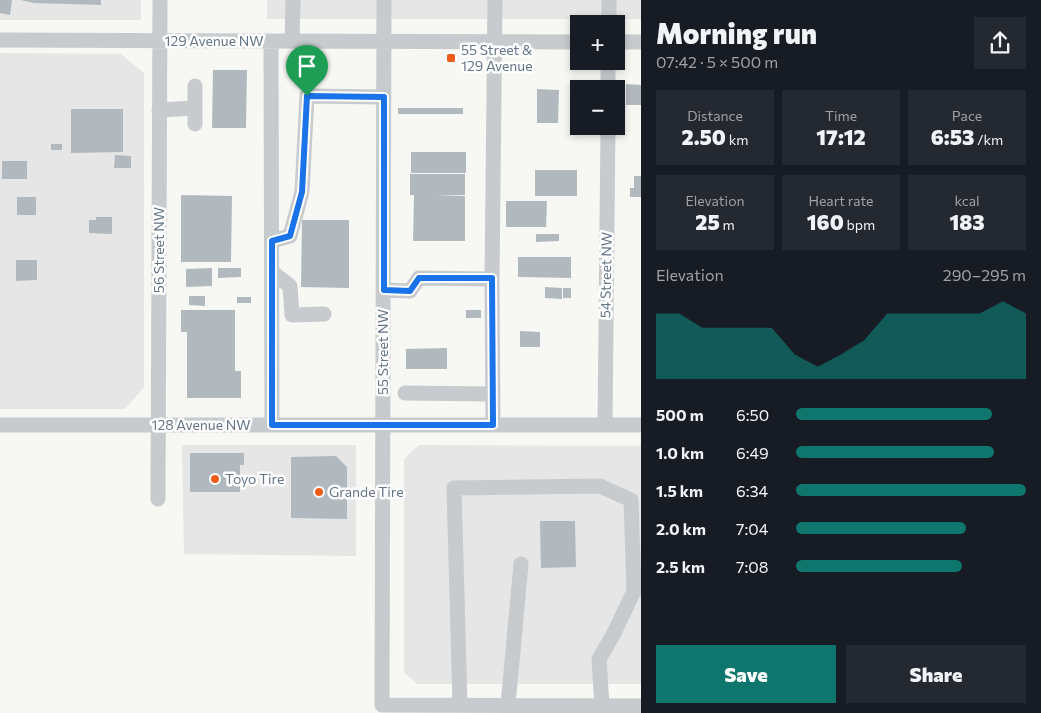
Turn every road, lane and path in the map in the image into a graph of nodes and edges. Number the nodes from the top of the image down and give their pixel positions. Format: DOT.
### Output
graph roads {
  1 [pos="160,0"];
  2 [pos="293,0"];
  3 [pos="384,0"];
  4 [pos="495,0"];
  5 [pos="608,0"];
  6 [pos="609,15"];
  7 [pos="0,40"];
  8 [pos="159,40"];
  9 [pos="271,41"];
  10 [pos="292,41"];
  11 [pos="384,41"];
  12 [pos="494,41"];
  13 [pos="570,42"];
  14 [pos="625,42"];
  15 [pos="641,42"];
  16 [pos="195,86"];
  17 [pos="384,97"];
  18 [pos="195,108"];
  19 [pos="159,110"];
  20 [pos="195,124"];
  21 [pos="608,135"];
  22 [pos="272,241"];
  23 [pos="272,272"];
  24 [pos="492,278"];
  25 [pos="384,290"];
  26 [pos="324,314"];
  27 [pos="405,394"];
  28 [pos="492,394"];
  29 [pos="0,425"];
  30 [pos="158,425"];
  31 [pos="272,425"];
  32 [pos="383,425"];
  33 [pos="493,425"];
  34 [pos="604,425"];
  35 [pos="641,425"];
  36 [pos="158,499"];
  37 [pos="521,564"];
  38 [pos="460,705"];
  39 [pos="508,705"];
  40 [pos="602,706"];
  41 [pos="641,706"];
  1 -- 8 [label="street, 56 Street NW"];
  2 -- 10 [label="street"];
  3 -- 11 [label="street, 55 Street NW"];
  4 -- 12 [label="street"];
  5 -- 6 [label="street"];
  7 -- 8 [label="street, 129 Avenue NW"];
  8 -- 9 [label="street, 129 Avenue NW"];
  8 -- 19 [label="street, 56 Street NW"];
  9 -- 10 [label="street, 129 Avenue NW"];
  9 -- 22 [label="street"];
  10 -- 11 [label="street, 129 Avenue NW"];
  11 -- 12 [label="street, 129 Avenue NW"];
  11 -- 17 [label="street, 55 Street NW"];
  12 -- 13 [label="street, 129 Avenue NW"];
  12 -- 24 [label="street"];
  14 -- 15 [label="street"];
  16 -- 18 [label="street"];
  17 -- 22 [label="street"];
  17 -- 25 [label="street, 55 Street NW"];
  18 -- 19 [label="street"];
  18 -- 20 [label="street"];
  19 -- 30 [label="street, 56 Street NW"];
  21 -- 34 [label="street, 54 Street NW"];
  22 -- 23 [label="street"];
  23 -- 26 [label="street"];
  23 -- 31 [label="street"];
  24 -- 25 [label="street"];
  24 -- 28 [label="street"];
  25 -- 32 [label="street, 55 Street NW"];
  27 -- 28 [label="street"];
  28 -- 33 [label="street"];
  29 -- 30 [label="street, 128 Avenue NW"];
  30 -- 31 [label="street, 128 Avenue NW"];
  30 -- 36 [label="street, 56 Street NW"];
  31 -- 32 [label="street, 128 Avenue NW"];
  32 -- 33 [label="street, 128 Avenue NW"];
  32 -- 38 [label="street, 55 Street NW"];
  33 -- 34 [label="street, 128 Avenue NW"];
  34 -- 35 [label="street, 128 Avenue NW"];
  37 -- 39 [label="street"];
  38 -- 39 [label="street"];
  38 -- 40 [label="street"];
  39 -- 40 [label="street"];
  40 -- 41 [label="street"];
}
